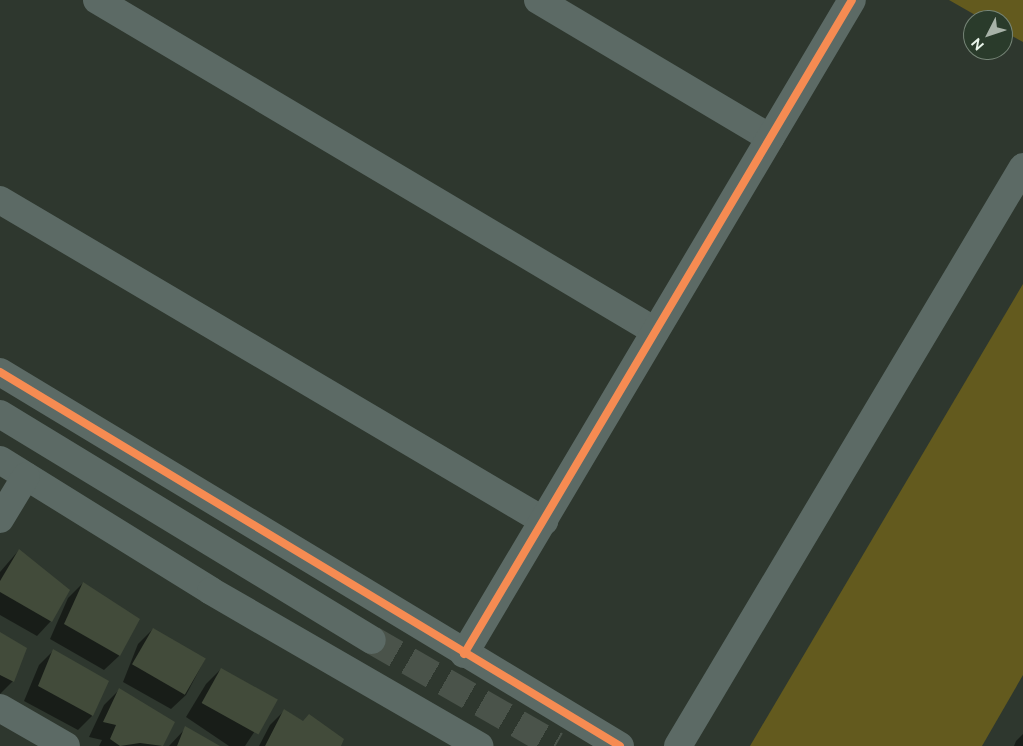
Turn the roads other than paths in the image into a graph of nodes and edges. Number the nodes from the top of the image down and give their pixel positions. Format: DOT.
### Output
graph roads {
  1 [pos="97,0"];
  2 [pos="538,0"];
  3 [pos="852,0"];
  4 [pos="770,138"];
  5 [pos="1023,167"];
  6 [pos="0,200"];
  7 [pos="655,331"];
  8 [pos="0,372"];
  9 [pos="0,414"];
  10 [pos="0,460"];
  11 [pos="26,476"];
  12 [pos="0,519"];
  13 [pos="544,521"];
  14 [pos="372,640"];
  15 [pos="464,654"];
  16 [pos="0,708"];
  17 [pos="66,746"];
  18 [pos="480,746"];
  19 [pos="620,746"];
  20 [pos="678,746"];
  1 -- 7 [label="street"];
  2 -- 4 [label="street"];
  3 -- 4 [label="street"];
  4 -- 7 [label="street"];
  5 -- 20 [label="street"];
  6 -- 13 [label="street"];
  7 -- 13 [label="street"];
  8 -- 15 [label="street"];
  9 -- 14 [label="street"];
  10 -- 11 [label="street"];
  11 -- 12 [label="street"];
  11 -- 18 [label="street"];
  13 -- 15 [label="street"];
  15 -- 19 [label="street"];
  16 -- 17 [label="street"];
}
